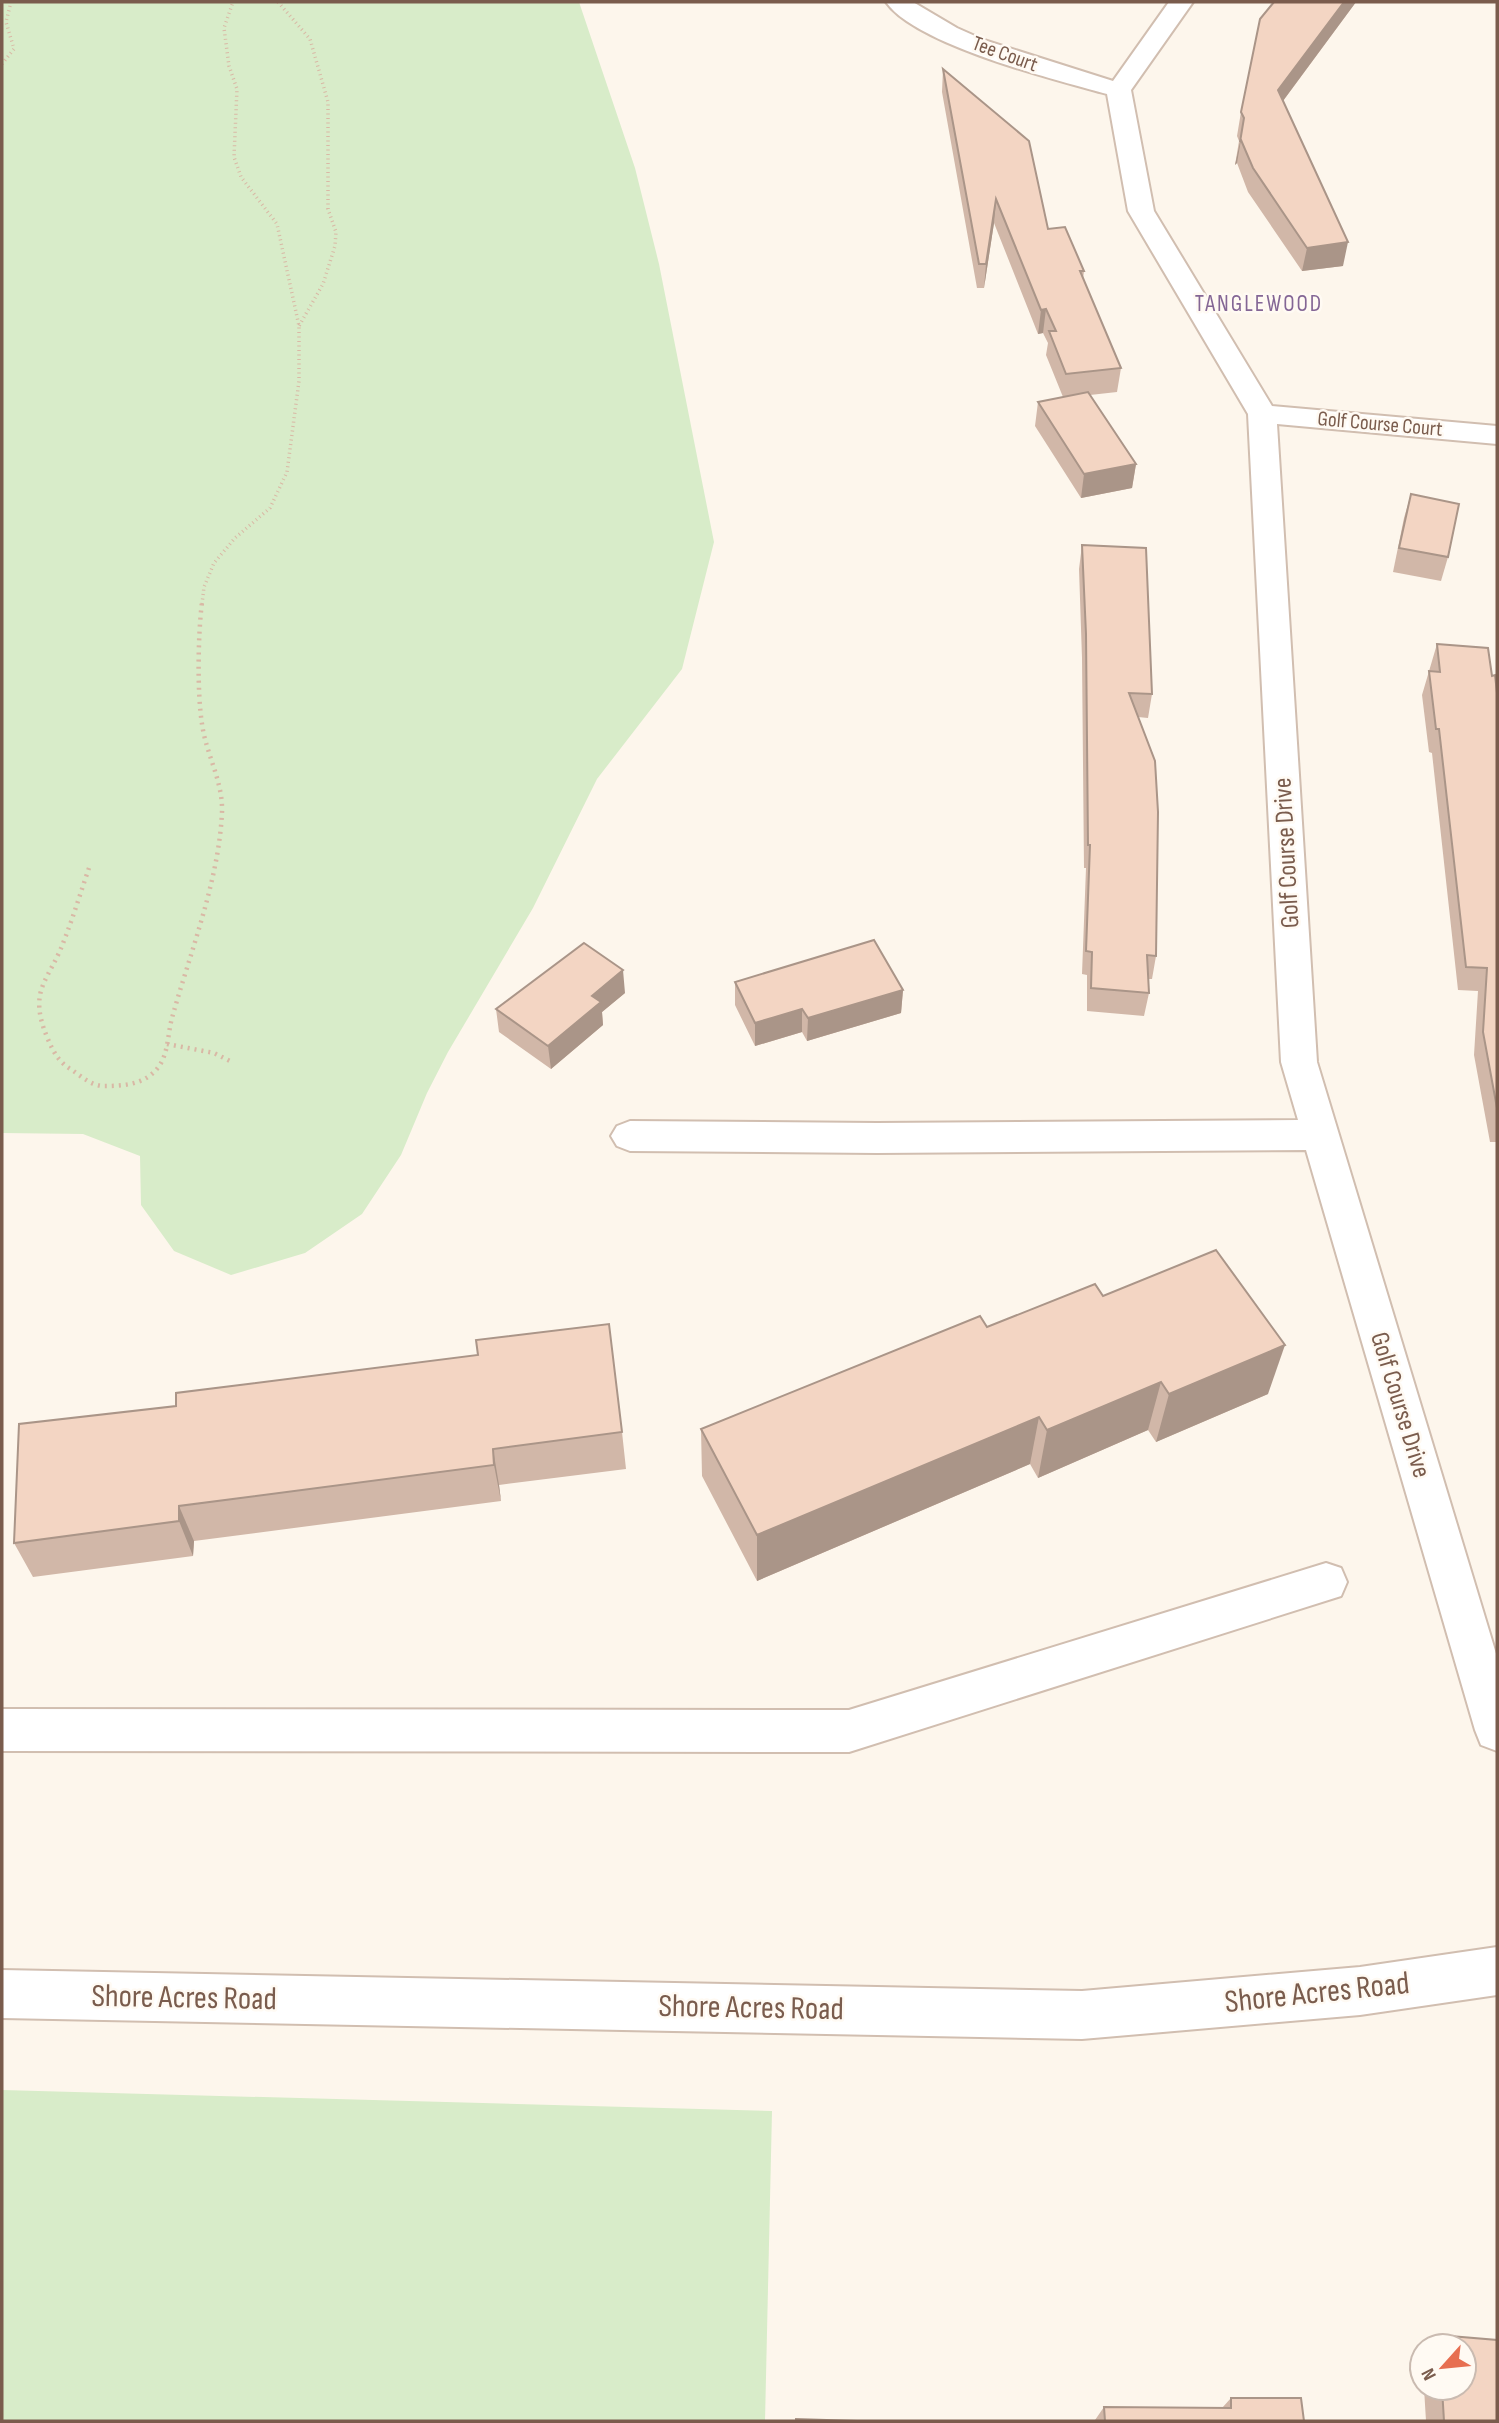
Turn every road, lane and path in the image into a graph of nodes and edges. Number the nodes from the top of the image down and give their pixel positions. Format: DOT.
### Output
graph roads {
  1 [pos="11,2"];
  2 [pos="233,2"];
  3 [pos="278,2"];
  4 [pos="898,2"];
  5 [pos="1181,2"];
  6 [pos="2,64"];
  7 [pos="1119,90"];
  8 [pos="299,326"];
  9 [pos="1262,414"];
  10 [pos="1497,435"];
  11 [pos="89,868"];
  12 [pos="167,1045"];
  13 [pos="230,1061"];
  14 [pos="1319,1135"];
  15 [pos="630,1136"];
  16 [pos="1326,1582"];
  17 [pos="2,1730"];
  18 [pos="1497,1730"];
  19 [pos="1497,1971"];
  20 [pos="2,1994"];
  1 -- 6 [label="path"];
  2 -- 8 [label="path"];
  3 -- 8 [label="path"];
  4 -- 7 [label="street, Tee Court"];
  5 -- 7 [label="street"];
  7 -- 9 [label="street, Golf Course Drive"];
  8 -- 12 [label="path"];
  9 -- 10 [label="street, Golf Course Court"];
  9 -- 14 [label="street, Golf Course Drive"];
  11 -- 12 [label="path"];
  12 -- 13 [label="path"];
  14 -- 15 [label="street"];
  14 -- 18 [label="street, Golf Course Drive"];
  16 -- 17 [label="street"];
  19 -- 20 [label="street, Shore Acres Road"];
}
